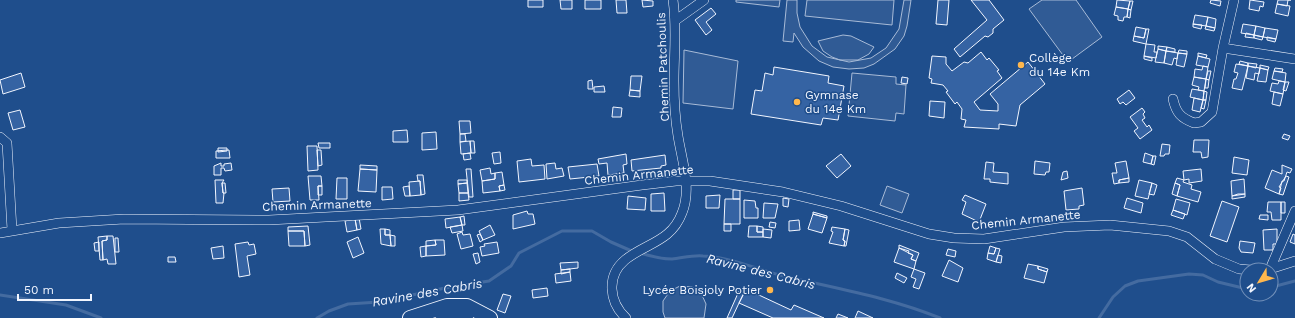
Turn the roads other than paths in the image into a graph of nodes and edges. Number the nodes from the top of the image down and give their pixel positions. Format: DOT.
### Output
graph roads {
  1 [pos="672,0"];
  2 [pos="704,0"];
  3 [pos="1234,0"];
  4 [pos="676,20"];
  5 [pos="1224,48"];
  6 [pos="1295,59"];
  7 [pos="1173,99"];
  8 [pos="0,137"];
  9 [pos="686,181"];
  10 [pos="1295,211"];
  11 [pos="12,230"];
  12 [pos="0,233"];
  13 [pos="1295,261"];
  14 [pos="1273,262"];
  15 [pos="1279,266"];
  16 [pos="1239,267"];
  17 [pos="432,311"];
  18 [pos="410,318"];
  19 [pos="466,318"];
  20 [pos="490,318"];
  21 [pos="626,318"];
  1 -- 4 [label="street, Chemin Patchoulis"];
  2 -- 4 [label="street"];
  3 -- 5 [label="street"];
  4 -- 9 [label="street, Chemin Patchoulis"];
  5 -- 6 [label="street"];
  5 -- 7 [label="street"];
  8 -- 11 [label="street"];
  9 -- 11 [label="street, Chemin Armanette"];
  9 -- 16 [label="street, Chemin Armanette"];
  9 -- 21 [label="street, Chemin Patchoulis"];
  10 -- 14 [label="street"];
  11 -- 12 [label="street, Chemin Armanette"];
  13 -- 15 [label="street"];
  17 -- 18 [label="main road"];
  17 -- 19 [label="main road"];
  17 -- 20 [label="main road"];
}
